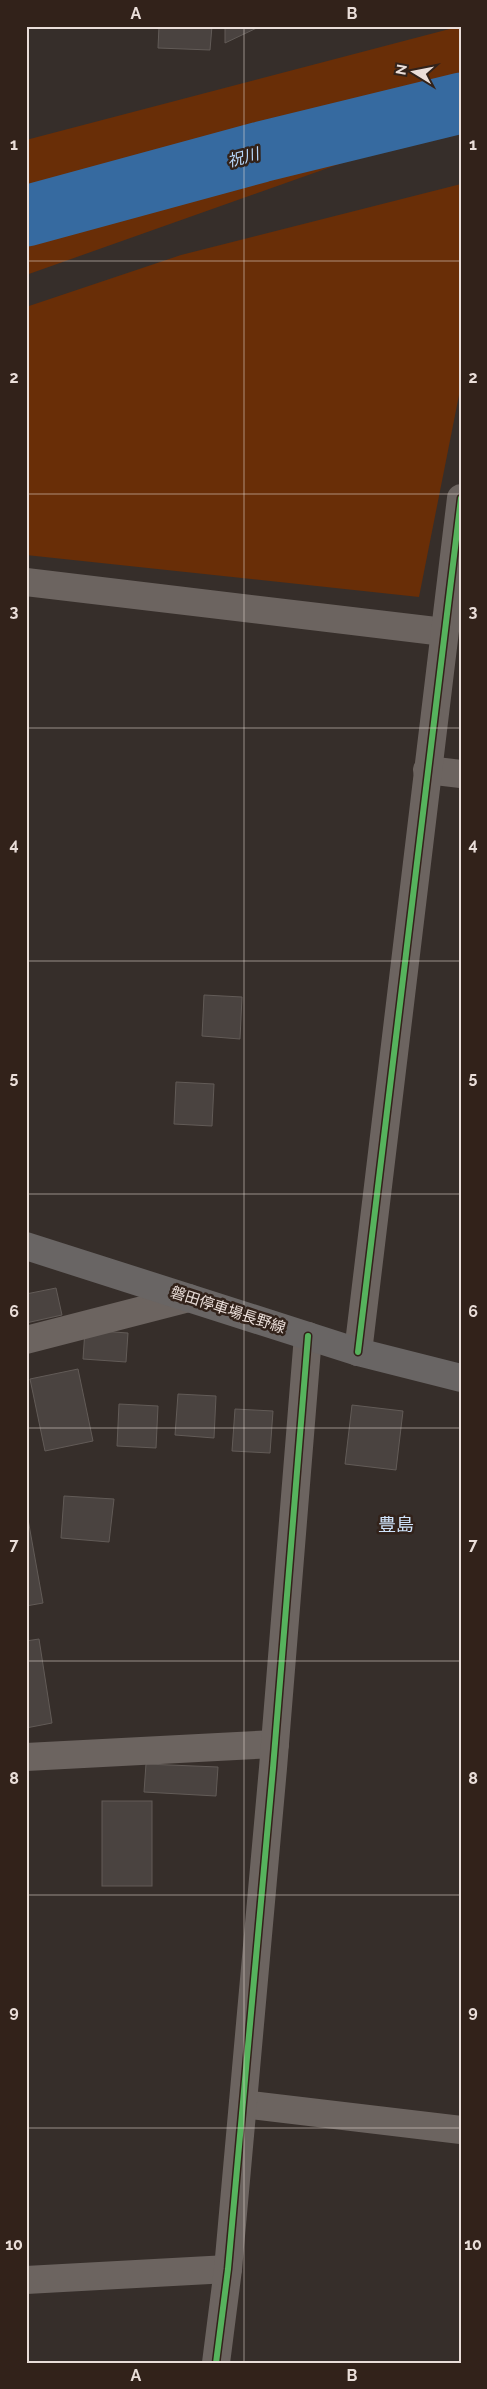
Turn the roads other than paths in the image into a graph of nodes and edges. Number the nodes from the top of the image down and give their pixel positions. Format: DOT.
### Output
graph roads {
  1 [pos="461,498"];
  2 [pos="26,582"];
  3 [pos="444,632"];
  4 [pos="427,770"];
  5 [pos="461,774"];
  6 [pos="26,1246"];
  7 [pos="189,1298"];
  8 [pos="308,1336"];
  9 [pos="26,1340"];
  10 [pos="358,1352"];
  11 [pos="461,1378"];
  12 [pos="275,1744"];
  13 [pos="26,1757"];
  14 [pos="243,2104"];
  15 [pos="461,2130"];
  16 [pos="228,2269"];
  17 [pos="26,2280"];
  18 [pos="216,2363"];
  1 -- 3 [label="street"];
  2 -- 3 [label="street"];
  3 -- 4 [label="street"];
  4 -- 5 [label="street"];
  4 -- 10 [label="street"];
  6 -- 7 [label="main road, 磐田停車場長野線"];
  7 -- 8 [label="main road, 磐田停車場長野線"];
  7 -- 9 [label="street"];
  8 -- 10 [label="main road, 磐田停車場長野線"];
  8 -- 12 [label="street"];
  10 -- 11 [label="main road, 磐田停車場長野線"];
  12 -- 13 [label="street"];
  12 -- 14 [label="street"];
  14 -- 15 [label="street"];
  14 -- 16 [label="street"];
  16 -- 17 [label="street"];
  16 -- 18 [label="street"];
}
